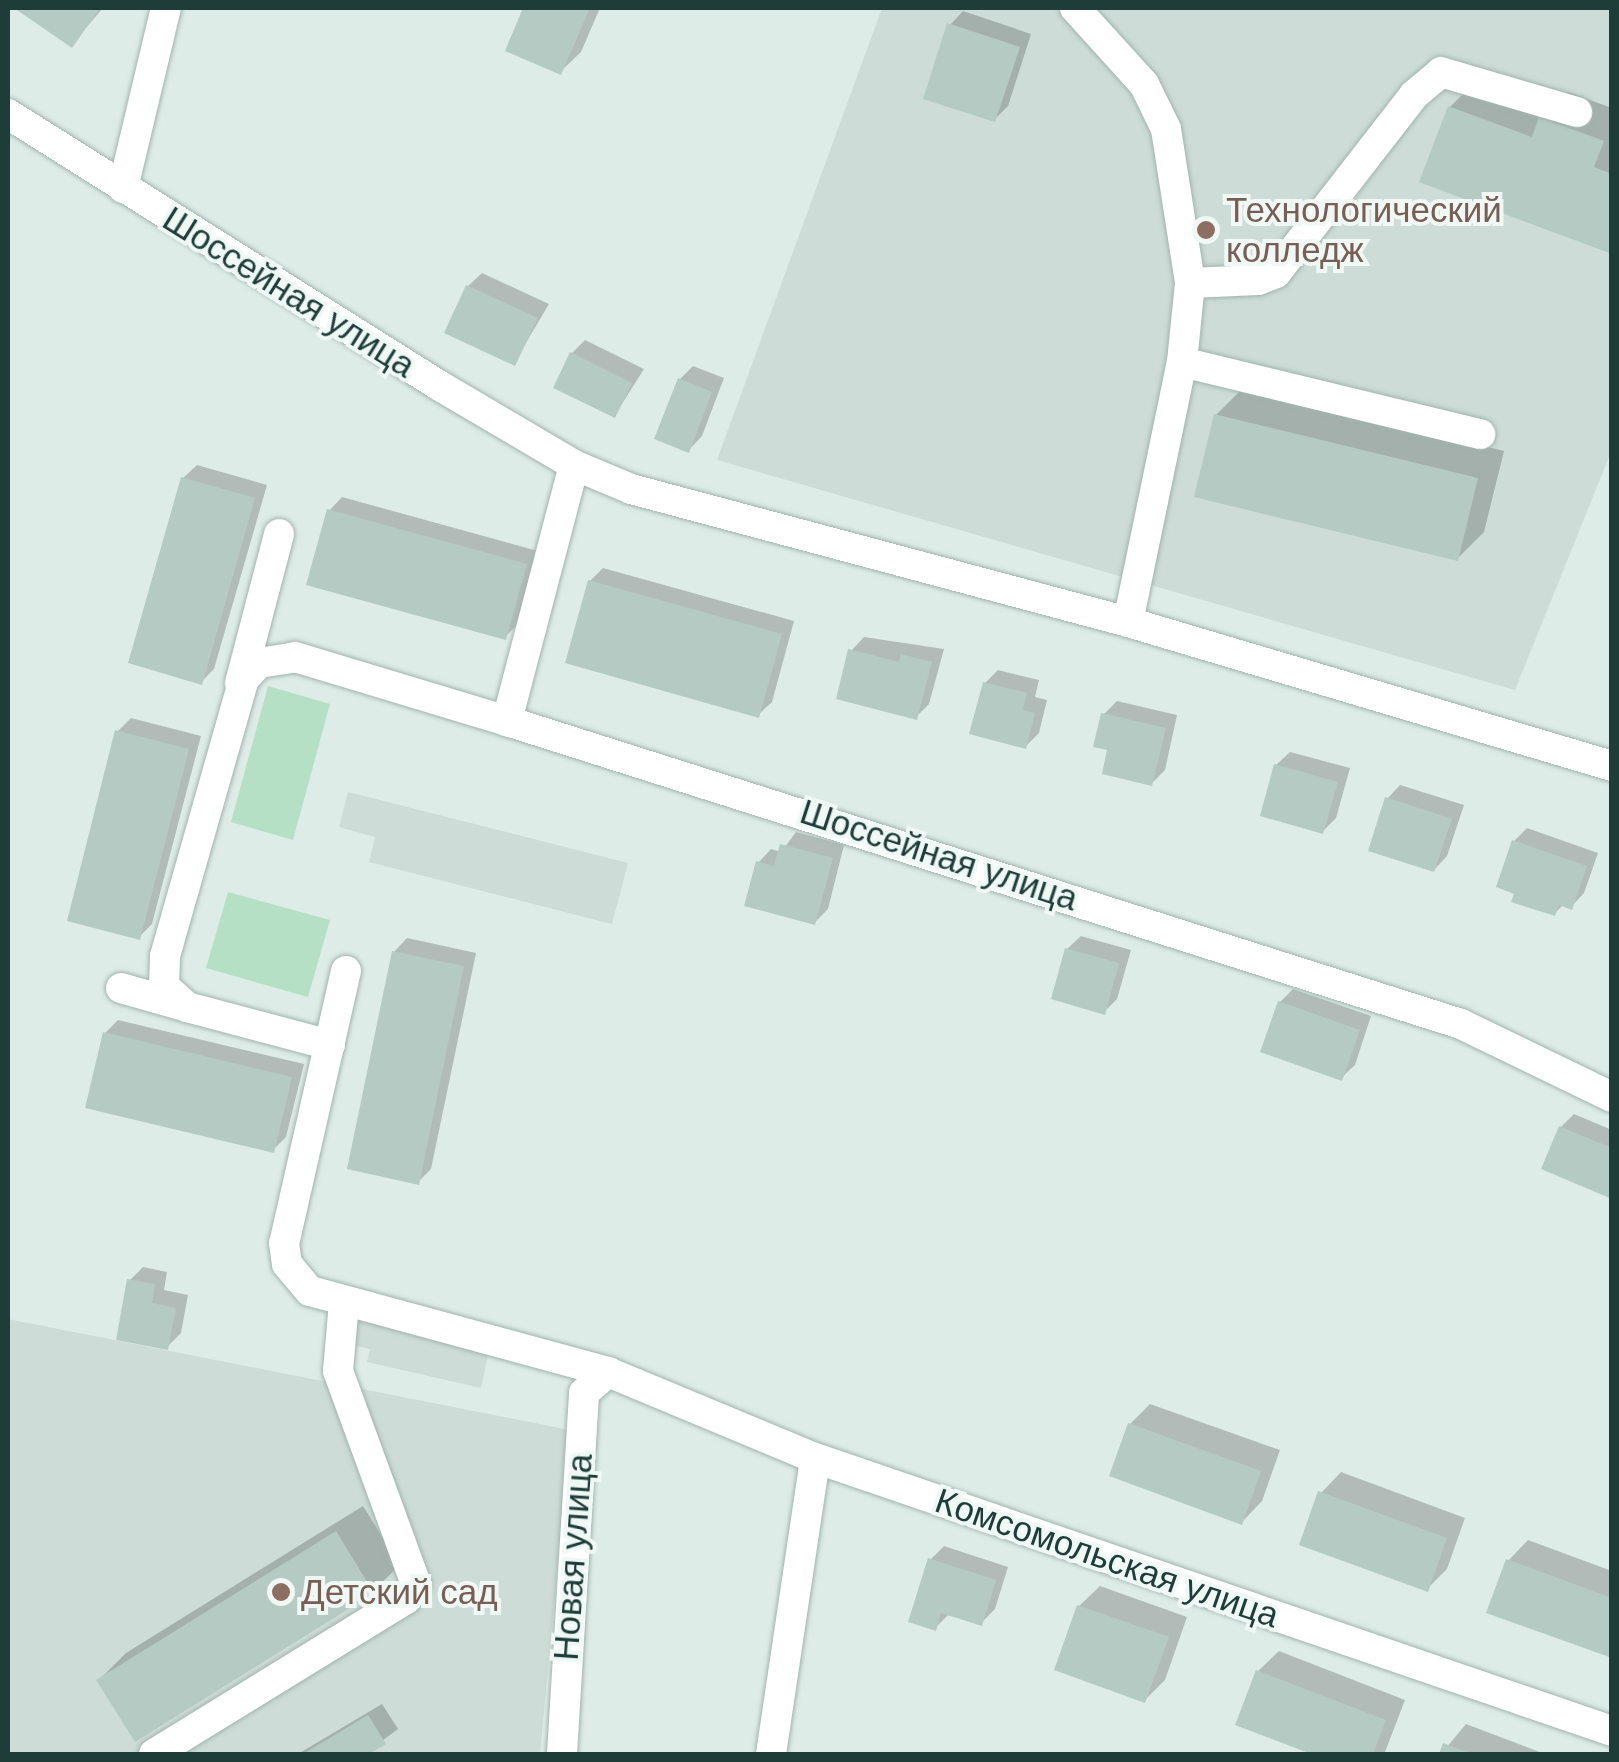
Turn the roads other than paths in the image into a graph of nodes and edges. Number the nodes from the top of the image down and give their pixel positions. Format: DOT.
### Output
graph roads {
  1 [pos="166,8"];
  2 [pos="1075,8"];
  3 [pos="1577,112"];
  4 [pos="8,114"];
  5 [pos="123,188"];
  6 [pos="1190,283"];
  7 [pos="1182,362"];
  8 [pos="1480,434"];
  9 [pos="574,465"];
  10 [pos="279,534"];
  11 [pos="1128,622"];
  12 [pos="236,696"];
  13 [pos="507,721"];
  14 [pos="1612,766"];
  15 [pos="346,971"];
  16 [pos="121,988"];
  17 [pos="187,1007"];
  18 [pos="330,1046"];
  19 [pos="1612,1096"];
  20 [pos="344,1303"];
  21 [pos="608,1372"];
  22 [pos="815,1458"];
  23 [pos="1612,1731"];
  24 [pos="154,1754"];
  25 [pos="562,1754"];
  26 [pos="771,1754"];
  1 -- 5 [label="street"];
  2 -- 6 [label="street"];
  3 -- 6 [label="street"];
  4 -- 5 [label="street, Шоссейная улица"];
  5 -- 9 [label="street, Шоссейная улица"];
  6 -- 7 [label="street"];
  7 -- 8 [label="street"];
  7 -- 11 [label="street"];
  9 -- 11 [label="street, Шоссейная улица"];
  9 -- 13 [label="street"];
  10 -- 12 [label="street"];
  11 -- 14 [label="street, Шоссейная улица"];
  12 -- 13 [label="street, Шоссейная улица"];
  12 -- 17 [label="street"];
  13 -- 19 [label="street, Шоссейная улица"];
  15 -- 18 [label="street, Комсомольская улица"];
  16 -- 17 [label="street"];
  17 -- 18 [label="street"];
  18 -- 20 [label="street, Комсомольская улица"];
  20 -- 21 [label="street, Комсомольская улица"];
  20 -- 24 [label="street"];
  21 -- 22 [label="street, Комсомольская улица"];
  21 -- 25 [label="street, Новая улица"];
  22 -- 23 [label="street, Комсомольская улица"];
  22 -- 26 [label="street"];
}
